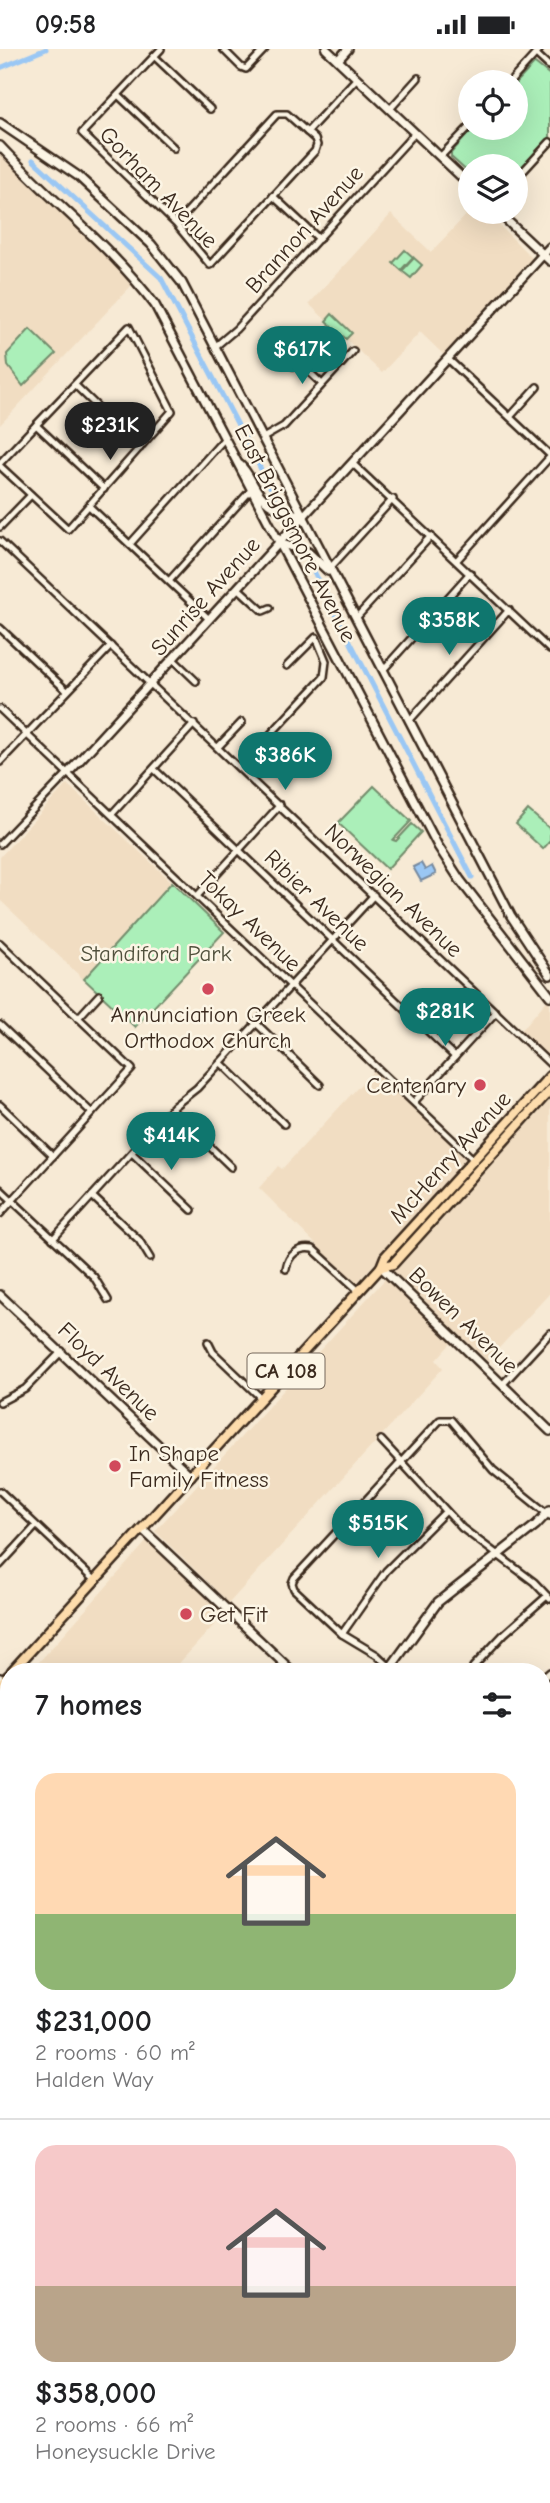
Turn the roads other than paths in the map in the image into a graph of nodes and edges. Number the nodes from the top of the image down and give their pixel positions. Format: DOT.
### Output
graph roads {
  1 [pos="161,49"];
  2 [pos="223,49"];
  3 [pos="265,49"];
  4 [pos="326,49"];
  5 [pos="348,49"];
  6 [pos="538,51"];
  7 [pos="154,55"];
  8 [pos="338,60"];
  9 [pos="550,67"];
  10 [pos="521,70"];
  11 [pos="357,78"];
  12 [pos="418,78"];
  13 [pos="118,95"];
  14 [pos="210,109"];
  15 [pos="390,109"];
  16 [pos="0,123"];
  17 [pos="307,132"];
  18 [pos="415,133"];
  19 [pos="458,138"];
  20 [pos="550,142"];
  21 [pos="0,146"];
  22 [pos="174,148"];
  23 [pos="440,157"];
  24 [pos="528,166"];
  25 [pos="458,174"];
  26 [pos="273,196"];
  27 [pos="176,224"];
  28 [pos="511,224"];
  29 [pos="319,239"];
  30 [pos="550,247"];
  31 [pos="543,255"];
  32 [pos="550,261"];
  33 [pos="216,346"];
  34 [pos="353,351"];
  35 [pos="449,359"];
  36 [pos="293,366"];
  37 [pos="322,384"];
  38 [pos="75,385"];
  39 [pos="537,387"];
  40 [pos="510,417"];
  41 [pos="36,425"];
  42 [pos="225,438"];
  43 [pos="263,438"];
  44 [pos="139,448"];
  45 [pos="550,456"];
  46 [pos="237,462"];
  47 [pos="352,463"];
  48 [pos="0,465"];
  49 [pos="104,489"];
  50 [pos="251,490"];
  51 [pos="31,495"];
  52 [pos="393,499"];
  53 [pos="89,506"];
  54 [pos="304,516"];
  55 [pos="0,527"];
  56 [pos="431,536"];
  57 [pos="0,541"];
  58 [pos="279,543"];
  59 [pos="130,544"];
  60 [pos="457,560"];
  61 [pos="330,568"];
  62 [pos="470,573"];
  63 [pos="169,582"];
  64 [pos="238,588"];
  65 [pos="342,592"];
  66 [pos="270,608"];
  67 [pos="509,610"];
  68 [pos="356,618"];
  69 [pos="209,619"];
  70 [pos="0,628"];
  71 [pos="111,646"];
  72 [pos="550,650"];
  73 [pos="173,660"];
  74 [pos="287,666"];
  75 [pos="383,670"];
  76 [pos="196,681"];
  77 [pos="151,684"];
  78 [pos="67,691"];
  79 [pos="0,709"];
  80 [pos="409,721"];
  81 [pos="242,722"];
  82 [pos="194,725"];
  83 [pos="26,734"];
  84 [pos="218,747"];
  85 [pos="0,762"];
  86 [pos="240,767"];
  87 [pos="154,769"];
  88 [pos="68,773"];
  89 [pos="280,805"];
  90 [pos="112,814"];
  91 [pos="0,844"];
  92 [pos="239,850"];
  93 [pos="198,895"];
  94 [pos="374,895"];
  95 [pos="333,941"];
  96 [pos="0,943"];
  97 [pos="550,975"];
  98 [pos="292,986"];
  99 [pos="99,995"];
  100 [pos="550,996"];
  101 [pos="496,1012"];
  102 [pos="78,1018"];
  103 [pos="257,1024"];
  104 [pos="0,1025"];
  105 [pos="455,1057"];
  106 [pos="221,1063"];
  107 [pos="550,1064"];
  108 [pos="550,1076"];
  109 [pos="320,1086"];
  110 [pos="550,1090"];
  111 [pos="414,1102"];
  112 [pos="0,1105"];
  113 [pos="171,1109"];
  114 [pos="92,1113"];
  115 [pos="284,1124"];
  116 [pos="132,1153"];
  117 [pos="53,1156"];
  118 [pos="474,1160"];
  119 [pos="231,1167"];
  120 [pos="0,1189"];
  121 [pos="92,1196"];
  122 [pos="12,1200"];
  123 [pos="192,1210"];
  124 [pos="0,1214"];
  125 [pos="53,1239"];
  126 [pos="150,1258"];
  127 [pos="382,1267"];
  128 [pos="286,1269"];
  129 [pos="359,1291"];
  130 [pos="0,1295"];
  131 [pos="108,1300"];
  132 [pos="550,1333"];
  133 [pos="208,1342"];
  134 [pos="62,1352"];
  135 [pos="503,1384"];
  136 [pos="261,1398"];
  137 [pos="0,1402"];
  138 [pos="550,1431"];
  139 [pos="381,1440"];
  140 [pos="401,1460"];
  141 [pos="191,1476"];
  142 [pos="0,1491"];
  143 [pos="445,1511"];
  144 [pos="549,1513"];
  145 [pos="36,1526"];
  146 [pos="142,1529"];
  147 [pos="498,1555"];
  148 [pos="0,1565"];
  149 [pos="95,1581"];
  150 [pos="549,1597"];
  151 [pos="342,1634"];
  152 [pos="20,1663"];
  153 [pos="284,1663"];
  154 [pos="383,1663"];
  155 [pos="396,1663"];
  156 [pos="477,1663"];
  1 -- 7 [label="street"];
  2 -- 3 [label="street"];
  4 -- 8 [label="main road"];
  5 -- 8 [label="main road"];
  6 -- 9 [label="street"];
  6 -- 10 [label="street"];
  7 -- 13 [label="street"];
  7 -- 14 [label="street"];
  8 -- 11 [label="main road"];
  11 -- 15 [label="main road"];
  11 -- 17 [label="street"];
  12 -- 15 [label="street"];
  13 -- 22 [label="street"];
  13 -- 27 [label="street, Gorham Avenue"];
  15 -- 18 [label="main road"];
  16 -- 33 [label="main road, East Briggsmore Avenue"];
  17 -- 26 [label="street"];
  17 -- 27 [label="street"];
  18 -- 23 [label="main road"];
  18 -- 29 [label="street, Brannon Avenue"];
  19 -- 23 [label="street"];
  20 -- 24 [label="street"];
  21 -- 42 [label="main road, East Briggsmore Avenue"];
  23 -- 25 [label="main road"];
  26 -- 27 [label="street, Gorham Avenue"];
  26 -- 29 [label="street"];
  28 -- 31 [label="main road"];
  29 -- 33 [label="street, Brannon Avenue"];
  30 -- 31 [label="main road, Sunrise Avenue"];
  31 -- 32 [label="main road"];
  31 -- 35 [label="main road, Sunrise Avenue"];
  33 -- 43 [label="main road, East Briggsmore Avenue"];
  34 -- 37 [label="street"];
  35 -- 40 [label="street"];
  35 -- 47 [label="main road, Sunrise Avenue"];
  36 -- 37 [label="street"];
  37 -- 43 [label="street"];
  38 -- 41 [label="street"];
  38 -- 44 [label="street"];
  38 -- 44 [label="street"];
  39 -- 40 [label="street"];
  40 -- 45 [label="street"];
  41 -- 48 [label="street"];
  41 -- 49 [label="street"];
  42 -- 46 [label="main road, East Briggsmore Avenue"];
  42 -- 59 [label="street"];
  43 -- 54 [label="main road, East Briggsmore Avenue"];
  44 -- 49 [label="street"];
  45 -- 60 [label="street"];
  46 -- 50 [label="main road, East Briggsmore Avenue"];
  46 -- 54 [label="main road"];
  47 -- 52 [label="street"];
  47 -- 54 [label="main road, Sunrise Avenue"];
  48 -- 51 [label="street"];
  49 -- 53 [label="street"];
  50 -- 58 [label="main road, East Briggsmore Avenue"];
  50 -- 63 [label="street"];
  51 -- 53 [label="street"];
  51 -- 55 [label="street"];
  52 -- 56 [label="street"];
  52 -- 61 [label="street"];
  53 -- 59 [label="street"];
  54 -- 58 [label="main road, Sunrise Avenue"];
  54 -- 61 [label="main road, East Briggsmore Avenue"];
  56 -- 60 [label="street"];
  56 -- 68 [label="street"];
  57 -- 71 [label="street, Norwegian Avenue"];
  58 -- 64 [label="main road, Sunrise Avenue"];
  58 -- 65 [label="main road"];
  58 -- 100 [label="main road, East Briggsmore Avenue"];
  59 -- 63 [label="street"];
  60 -- 62 [label="street"];
  61 -- 65 [label="main road, East Briggsmore Avenue"];
  62 -- 67 [label="street"];
  62 -- 75 [label="street"];
  63 -- 69 [label="street"];
  64 -- 66 [label="street"];
  64 -- 69 [label="main road, Sunrise Avenue"];
  65 -- 68 [label="main road, East Briggsmore Avenue"];
  67 -- 72 [label="street"];
  67 -- 80 [label="street"];
  68 -- 75 [label="main road, East Briggsmore Avenue"];
  69 -- 73 [label="main road, Sunrise Avenue"];
  70 -- 78 [label="street"];
  71 -- 77 [label="street, Norwegian Avenue"];
  71 -- 78 [label="street"];
  73 -- 76 [label="street"];
  73 -- 77 [label="main road, Sunrise Avenue"];
  74 -- 86 [label="street"];
  75 -- 80 [label="main road, East Briggsmore Avenue"];
  77 -- 82 [label="street, Norwegian Avenue"];
  77 -- 88 [label="main road, Sunrise Avenue"];
  78 -- 83 [label="street"];
  79 -- 83 [label="street, Tokay Avenue"];
  80 -- 97 [label="main road, East Briggsmore Avenue"];
  81 -- 84 [label="street"];
  82 -- 84 [label="street, Norwegian Avenue"];
  82 -- 87 [label="street"];
  83 -- 85 [label="street"];
  83 -- 88 [label="street, Tokay Avenue"];
  84 -- 86 [label="street, Norwegian Avenue"];
  86 -- 89 [label="street, Norwegian Avenue"];
  87 -- 90 [label="street"];
  87 -- 92 [label="street, Ribier Avenue"];
  88 -- 90 [label="street, Tokay Avenue"];
  88 -- 91 [label="street, Sunrise Avenue"];
  89 -- 92 [label="street"];
  89 -- 94 [label="street, Norwegian Avenue"];
  90 -- 93 [label="street, Tokay Avenue"];
  92 -- 93 [label="street"];
  92 -- 95 [label="street, Ribier Avenue"];
  93 -- 98 [label="street, Tokay Avenue"];
  94 -- 95 [label="street"];
  94 -- 101 [label="street, Norwegian Avenue"];
  95 -- 98 [label="street"];
  95 -- 105 [label="street, Ribier Avenue"];
  96 -- 102 [label="street"];
  98 -- 103 [label="street"];
  98 -- 111 [label="street, Tokay Avenue"];
  99 -- 102 [label="street"];
  101 -- 105 [label="street"];
  101 -- 107 [label="street, Norwegian Avenue"];
  102 -- 114 [label="street"];
  103 -- 106 [label="street"];
  103 -- 109 [label="street"];
  104 -- 114 [label="street"];
  105 -- 111 [label="street"];
  106 -- 113 [label="street"];
  106 -- 115 [label="street"];
  108 -- 118 [label="main road, McHenry Avenue / CA 108"];
  110 -- 127 [label="main road, McHenry Avenue / CA 108"];
  111 -- 118 [label="street, Tokay Avenue"];
  112 -- 117 [label="street"];
  113 -- 116 [label="street"];
  113 -- 119 [label="street"];
  114 -- 117 [label="street"];
  116 -- 121 [label="street"];
  116 -- 123 [label="street"];
  117 -- 122 [label="street"];
  118 -- 127 [label="main road, McHenry Avenue / CA 108"];
  120 -- 122 [label="street"];
  121 -- 125 [label="street"];
  121 -- 126 [label="street"];
  122 -- 124 [label="street"];
  122 -- 125 [label="street"];
  125 -- 131 [label="street"];
  127 -- 129 [label="main road, McHenry Avenue / CA 108"];
  127 -- 135 [label="main road, Bowen Avenue"];
  128 -- 129 [label="street"];
  129 -- 136 [label="main road, McHenry Avenue / CA 108"];
  130 -- 134 [label="main road, Floyd Avenue"];
  132 -- 135 [label="street"];
  133 -- 136 [label="street"];
  134 -- 137 [label="street"];
  134 -- 141 [label="main road, Floyd Avenue"];
  135 -- 138 [label="main road, Bowen Avenue"];
  136 -- 141 [label="main road, McHenry Avenue / CA 108"];
  139 -- 140 [label="street"];
  140 -- 143 [label="street"];
  140 -- 144 [label="street"];
  140 -- 151 [label="street"];
  141 -- 146 [label="main road, McHenry Avenue / CA 108"];
  142 -- 145 [label="street"];
  143 -- 147 [label="street"];
  143 -- 151 [label="street"];
  144 -- 147 [label="main road"];
  145 -- 148 [label="street"];
  145 -- 149 [label="street"];
  146 -- 149 [label="main road, McHenry Avenue / CA 108"];
  146 -- 153 [label="main road"];
  147 -- 150 [label="street"];
  147 -- 155 [label="main road"];
  149 -- 152 [label="main road, McHenry Avenue / CA 108"];
  150 -- 156 [label="street"];
  151 -- 154 [label="street"];
}
